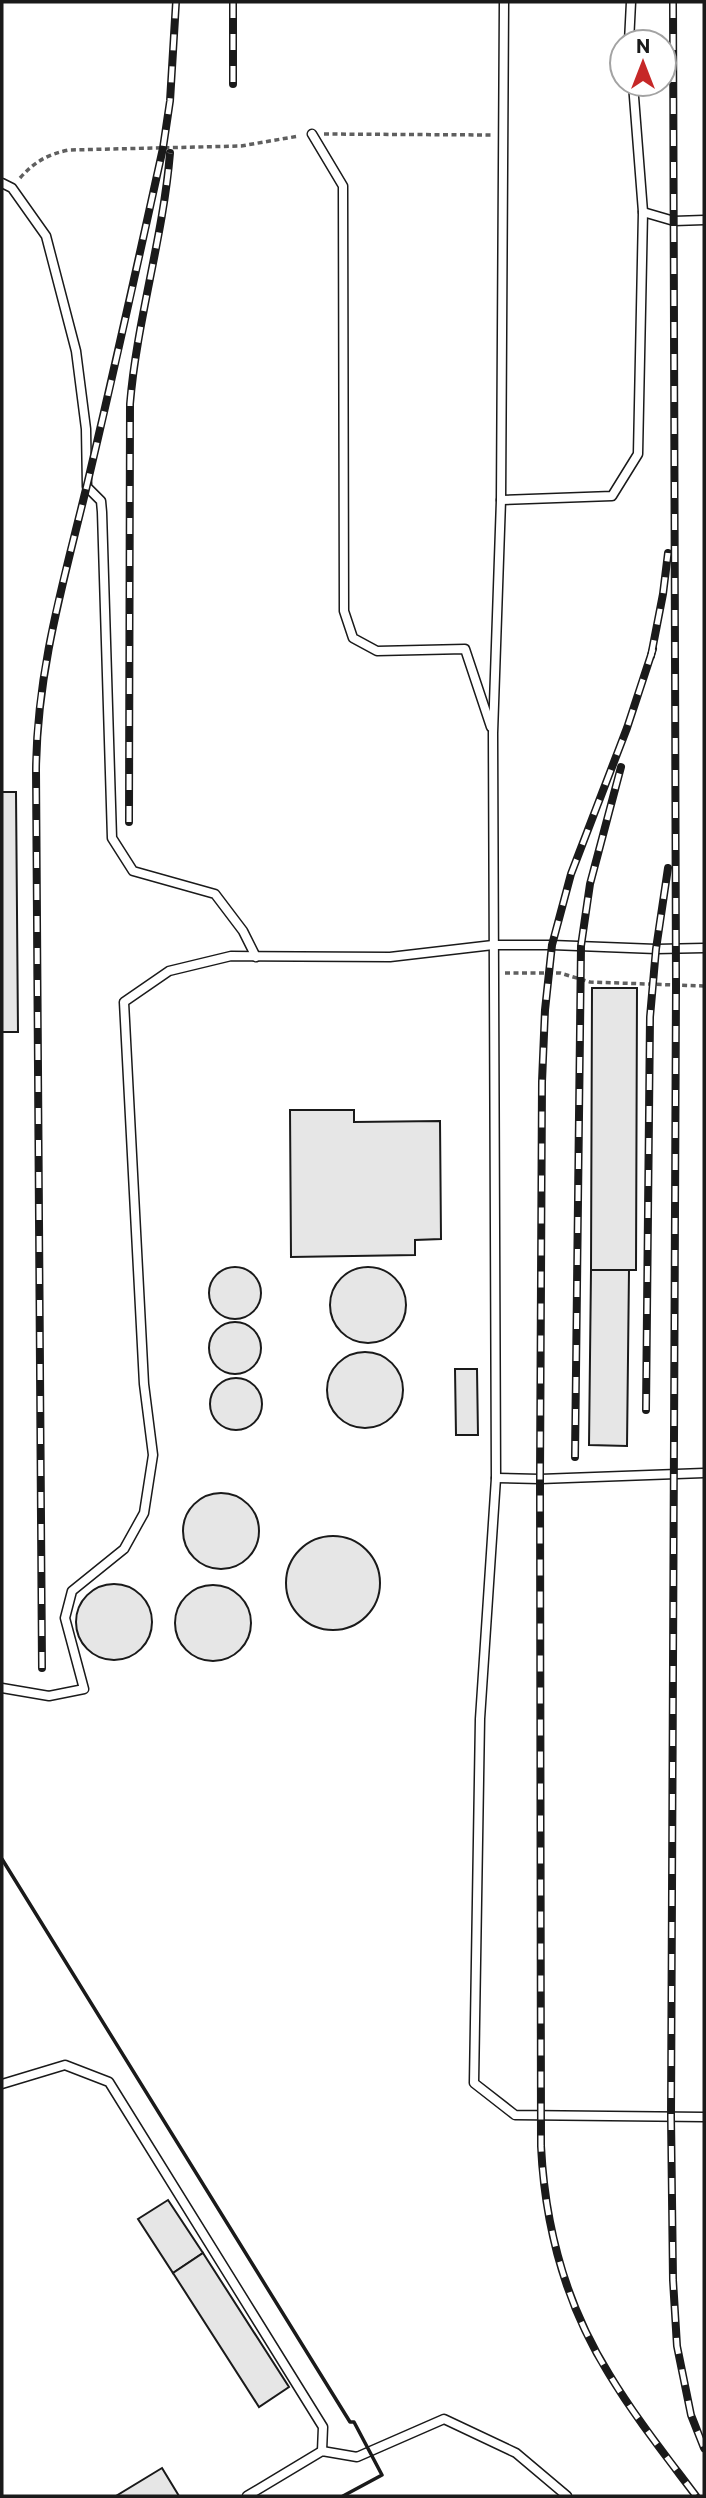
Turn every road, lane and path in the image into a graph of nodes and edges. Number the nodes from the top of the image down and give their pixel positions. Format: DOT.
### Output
graph roads {
  1 [pos="503,2"];
  2 [pos="631,2"];
  3 [pos="630,28"];
  4 [pos="634,98"];
  5 [pos="312,134"];
  6 [pos="503,136"];
  7 [pos="2,183"];
  8 [pos="12,188"];
  9 [pos="642,212"];
  10 [pos="704,220"];
  11 [pos="501,500"];
  12 [pos="493,733"];
  13 [pos="493,945"];
  14 [pos="704,948"];
  15 [pos="256,957"];
  16 [pos="493,974"];
  17 [pos="704,986"];
  18 [pos="704,1473"];
  19 [pos="496,1478"];
  20 [pos="2,1688"];
  21 [pos="2,2084"];
  22 [pos="704,2117"];
  23 [pos="322,2451"];
  24 [pos="247,2496"];
  25 [pos="567,2496"];
  1 -- 6 [label="lane"];
  2 -- 3 [label="lane"];
  4 -- 9 [label="lane"];
  5 -- 6 [label="path"];
  5 -- 8 [label="path"];
  5 -- 12 [label="lane"];
  6 -- 11 [label="lane"];
  7 -- 8 [label="lane"];
  8 -- 15 [label="lane"];
  9 -- 10 [label="lane"];
  9 -- 11 [label="lane"];
  11 -- 12 [label="lane"];
  12 -- 13 [label="lane"];
  13 -- 14 [label="lane"];
  13 -- 15 [label="lane"];
  13 -- 16 [label="lane"];
  15 -- 20 [label="lane"];
  16 -- 17 [label="path"];
  16 -- 19 [label="lane"];
  18 -- 19 [label="lane"];
  19 -- 22 [label="lane"];
  21 -- 23 [label="lane"];
  23 -- 24 [label="lane"];
  23 -- 25 [label="lane"];
}
